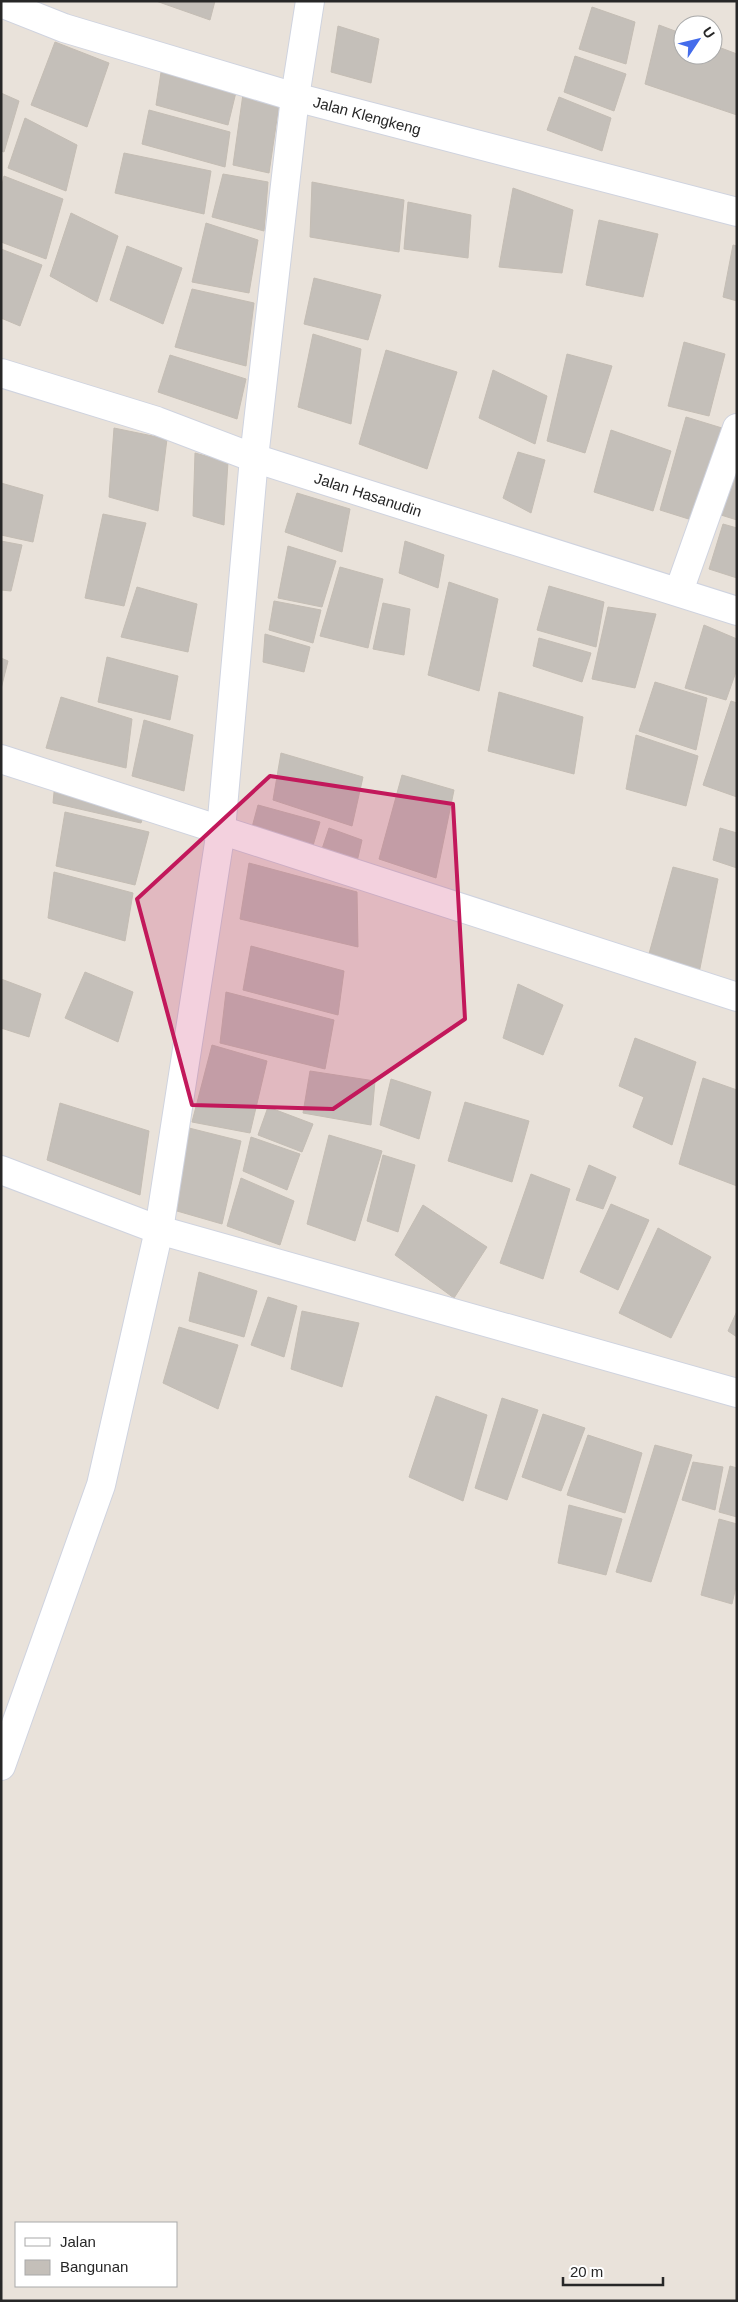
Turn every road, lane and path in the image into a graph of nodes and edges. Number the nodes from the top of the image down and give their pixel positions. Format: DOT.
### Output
graph roads {
  1 [pos="310,1"];
  2 [pos="1,3"];
  3 [pos="295,97"];
  4 [pos="737,212"];
  5 [pos="1,373"];
  6 [pos="737,428"];
  7 [pos="254,458"];
  8 [pos="679,591"];
  9 [pos="737,611"];
  10 [pos="1,759"];
  11 [pos="220,830"];
  12 [pos="737,997"];
  13 [pos="1,1170"];
  14 [pos="159,1230"];
  15 [pos="737,1393"];
  16 [pos="1,1766"];
  1 -- 3 [label="street"];
  2 -- 3 [label="street, Jalan Klengkeng"];
  3 -- 4 [label="street, Jalan Klengkeng"];
  3 -- 7 [label="street"];
  5 -- 7 [label="street, Jalan Hasanudin"];
  6 -- 8 [label="street"];
  7 -- 8 [label="street, Jalan Hasanudin"];
  7 -- 11 [label="street"];
  8 -- 9 [label="street, Jalan Hasanudin"];
  10 -- 11 [label="street"];
  11 -- 12 [label="street"];
  11 -- 14 [label="street"];
  13 -- 14 [label="street"];
  14 -- 15 [label="street"];
  14 -- 16 [label="street"];
}
